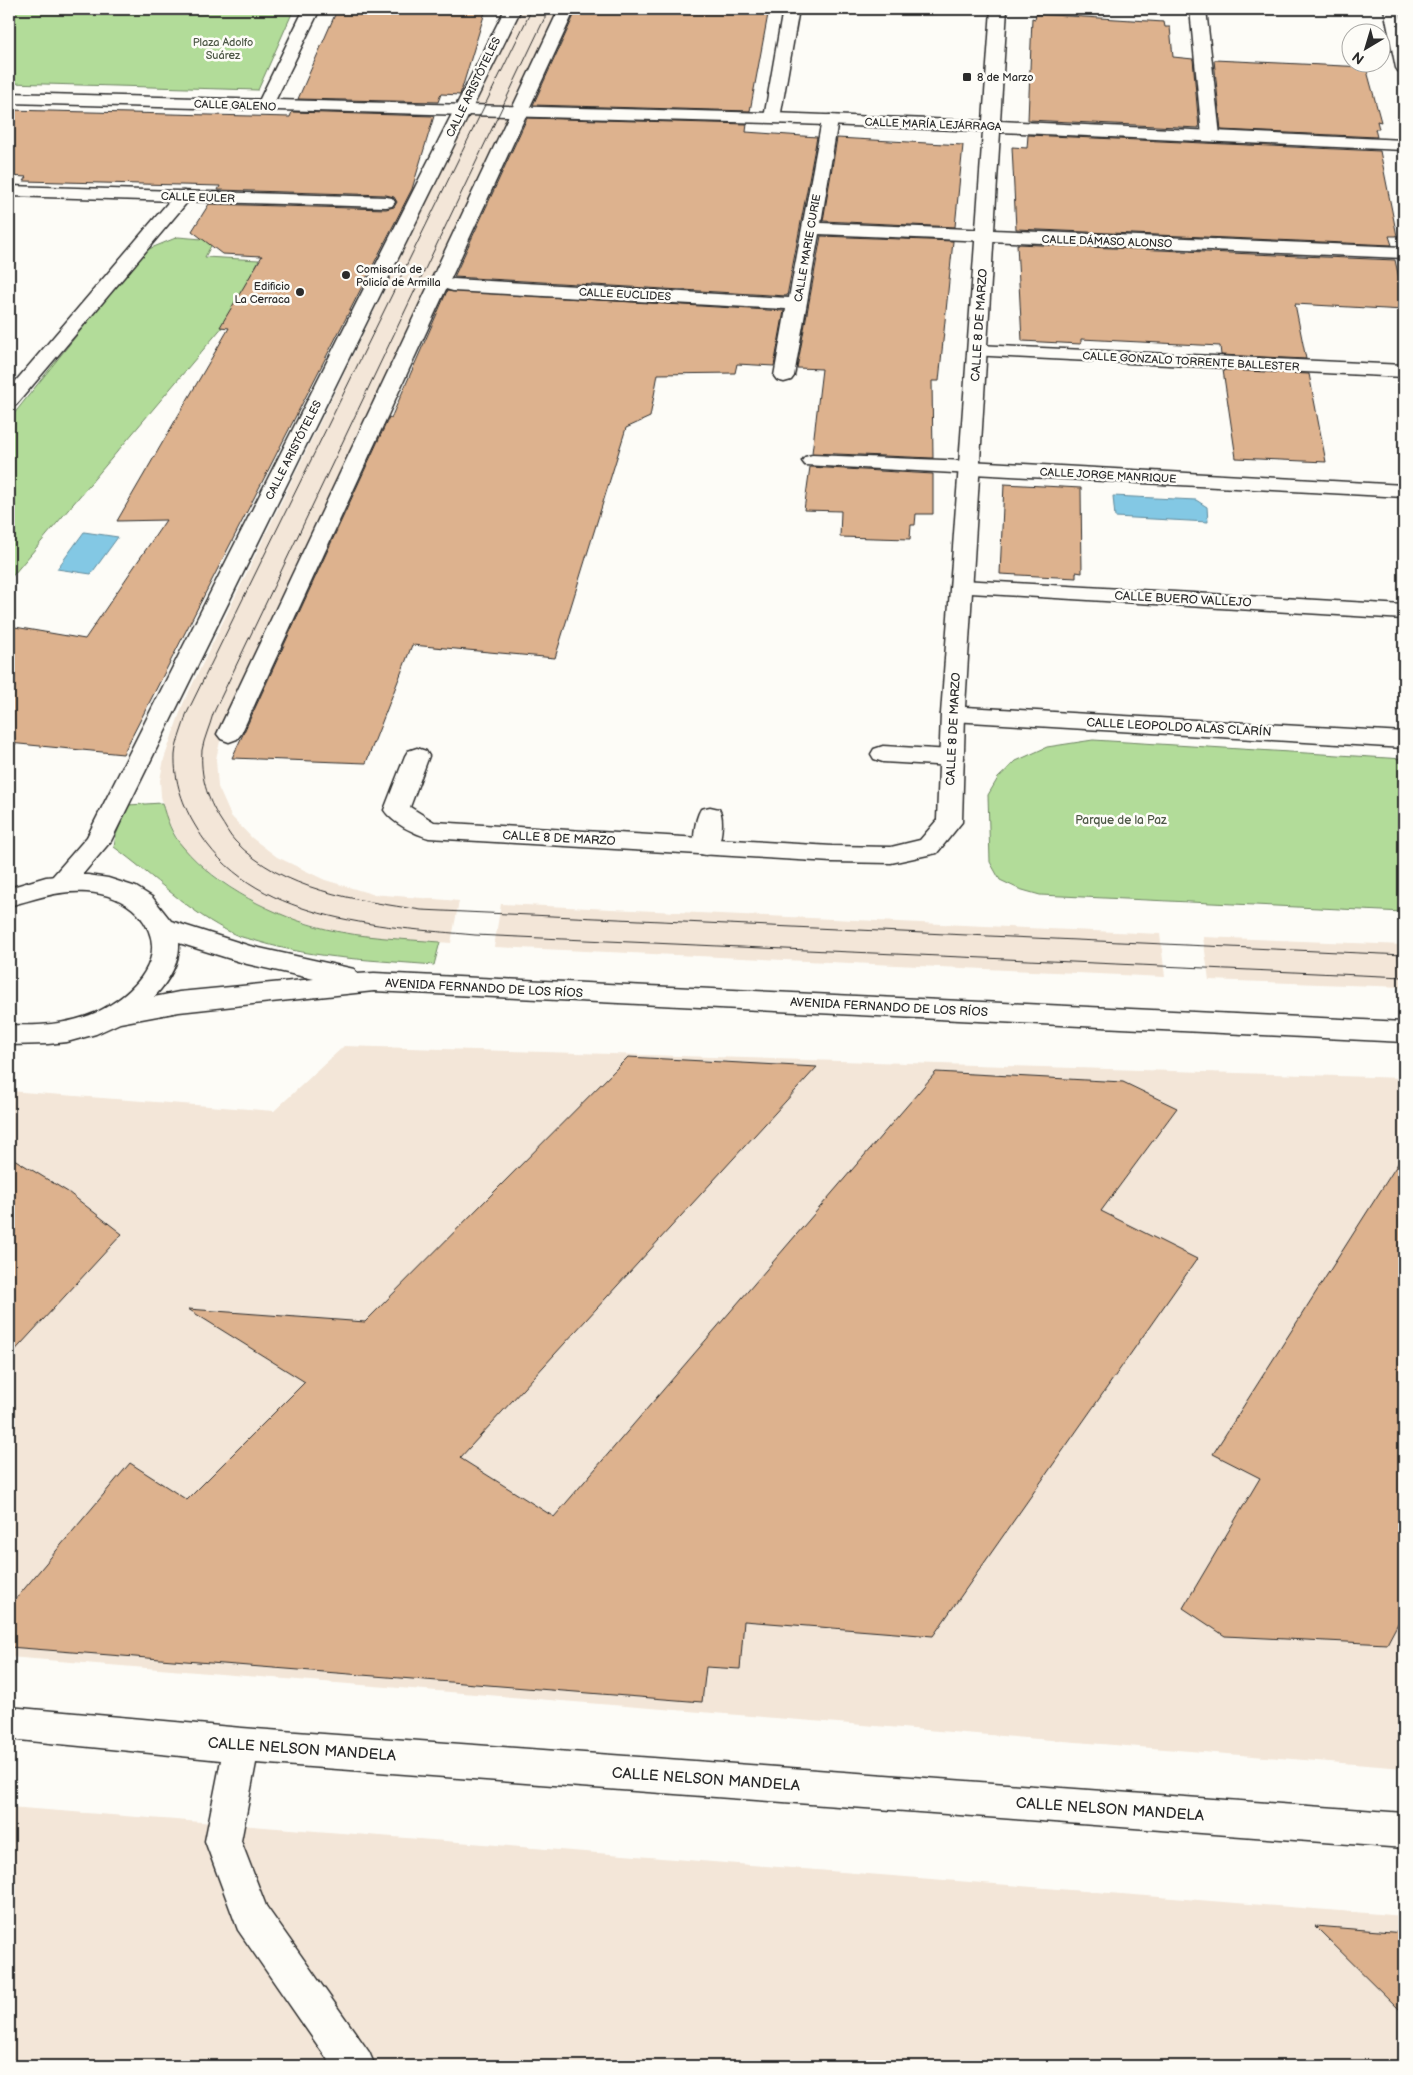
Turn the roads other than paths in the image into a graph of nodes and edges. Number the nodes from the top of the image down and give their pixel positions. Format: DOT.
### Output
graph roads {
  1 [pos="312,9"];
  2 [pos="512,9"];
  3 [pos="567,9"];
  4 [pos="791,9"];
  5 [pos="999,9"];
  6 [pos="1198,9"];
  7 [pos="1392,9"];
  8 [pos="1404,68"];
  9 [pos="9,98"];
  10 [pos="266,105"];
  11 [pos="461,111"];
  12 [pos="518,112"];
  13 [pos="772,118"];
  14 [pos="830,120"];
  15 [pos="991,126"];
  16 [pos="1211,136"];
  17 [pos="1404,145"];
  18 [pos="9,191"];
  19 [pos="183,196"];
  20 [pos="386,202"];
  21 [pos="810,228"];
  22 [pos="985,235"];
  23 [pos="1404,254"];
  24 [pos="447,284"];
  25 [pos="797,304"];
  26 [pos="978,351"];
  27 [pos="1404,371"];
  28 [pos="784,376"];
  29 [pos="9,401"];
  30 [pos="812,461"];
  31 [pos="969,467"];
  32 [pos="1404,491"];
  33 [pos="962,587"];
  34 [pos="1404,612"];
  35 [pos="953,714"];
  36 [pos="229,734"];
  37 [pos="1404,740"];
  38 [pos="883,754"];
  39 [pos="417,756"];
  40 [pos="952,758"];
  41 [pos="710,814"];
  42 [pos="706,847"];
  43 [pos="61,883"];
  44 [pos="14,891"];
  45 [pos="163,928"];
  46 [pos="374,982"];
  47 [pos="116,1014"];
  48 [pos="1404,1032"];
  49 [pos="9,1035"];
  50 [pos="9,1723"];
  51 [pos="242,1745"];
  52 [pos="1404,1831"];
  53 [pos="355,2066"];
  1 -- 10 [label="street"];
  2 -- 11 [label="street, CALLE ARISTÓTELES"];
  3 -- 12 [label="street"];
  4 -- 13 [label="street"];
  5 -- 15 [label="street, CALLE 8 DE MARZO"];
  6 -- 16 [label="street"];
  7 -- 8 [label="street"];
  9 -- 10 [label="street, CALLE GALENO"];
  10 -- 11 [label="street, CALLE GALENO"];
  11 -- 12 [label="street, CALLE MARÍA LEJÁRRAGA"];
  11 -- 43 [label="street, CALLE ARISTÓTELES"];
  12 -- 13 [label="street, CALLE MARÍA LEJÁRRAGA"];
  12 -- 24 [label="street"];
  13 -- 14 [label="street, CALLE MARÍA LEJÁRRAGA"];
  14 -- 15 [label="street, CALLE MARÍA LEJÁRRAGA"];
  14 -- 21 [label="street, CALLE MARIE CURIE"];
  15 -- 16 [label="street, CALLE MARÍA LEJÁRRAGA"];
  15 -- 22 [label="street, CALLE 8 DE MARZO"];
  16 -- 17 [label="street, CALLE MARÍA LEJÁRRAGA"];
  18 -- 19 [label="street, CALLE EULER"];
  19 -- 20 [label="street, CALLE EULER"];
  19 -- 29 [label="street"];
  21 -- 22 [label="street, CALLE DÁMASO ALONSO"];
  21 -- 25 [label="street, CALLE MARIE CURIE"];
  22 -- 23 [label="street, CALLE DÁMASO ALONSO"];
  22 -- 26 [label="street, CALLE 8 DE MARZO"];
  24 -- 25 [label="street, CALLE EUCLIDES"];
  24 -- 36 [label="street"];
  25 -- 28 [label="street, CALLE MARIE CURIE"];
  26 -- 27 [label="street, CALLE GONZALO TORRENTE BALLESTER"];
  26 -- 31 [label="street, CALLE 8 DE MARZO"];
  30 -- 31 [label="street, CALLE JORGE MANRIQUE"];
  31 -- 32 [label="street, CALLE JORGE MANRIQUE"];
  31 -- 33 [label="street, CALLE 8 DE MARZO"];
  33 -- 34 [label="street, CALLE BUERO VALLEJO"];
  33 -- 35 [label="street, CALLE 8 DE MARZO"];
  35 -- 37 [label="street, CALLE LEOPOLDO ALAS CLARÍN"];
  35 -- 40 [label="street, CALLE 8 DE MARZO"];
  38 -- 40 [label="street"];
  39 -- 42 [label="street, CALLE 8 DE MARZO"];
  40 -- 42 [label="street, CALLE 8 DE MARZO"];
  41 -- 42 [label="street"];
  43 -- 44 [label="street"];
  43 -- 45 [label="street"];
  45 -- 46 [label="street, AVENIDA FERNANDO DE LOS RÍOS"];
  45 -- 47 [label="street"];
  46 -- 47 [label="street, AVENIDA FERNANDO DE LOS RÍOS"];
  46 -- 48 [label="street, AVENIDA FERNANDO DE LOS RÍOS"];
  47 -- 49 [label="street"];
  50 -- 51 [label="street, CALLE NELSON MANDELA"];
  51 -- 52 [label="street, CALLE NELSON MANDELA"];
  51 -- 53 [label="street"];
}
